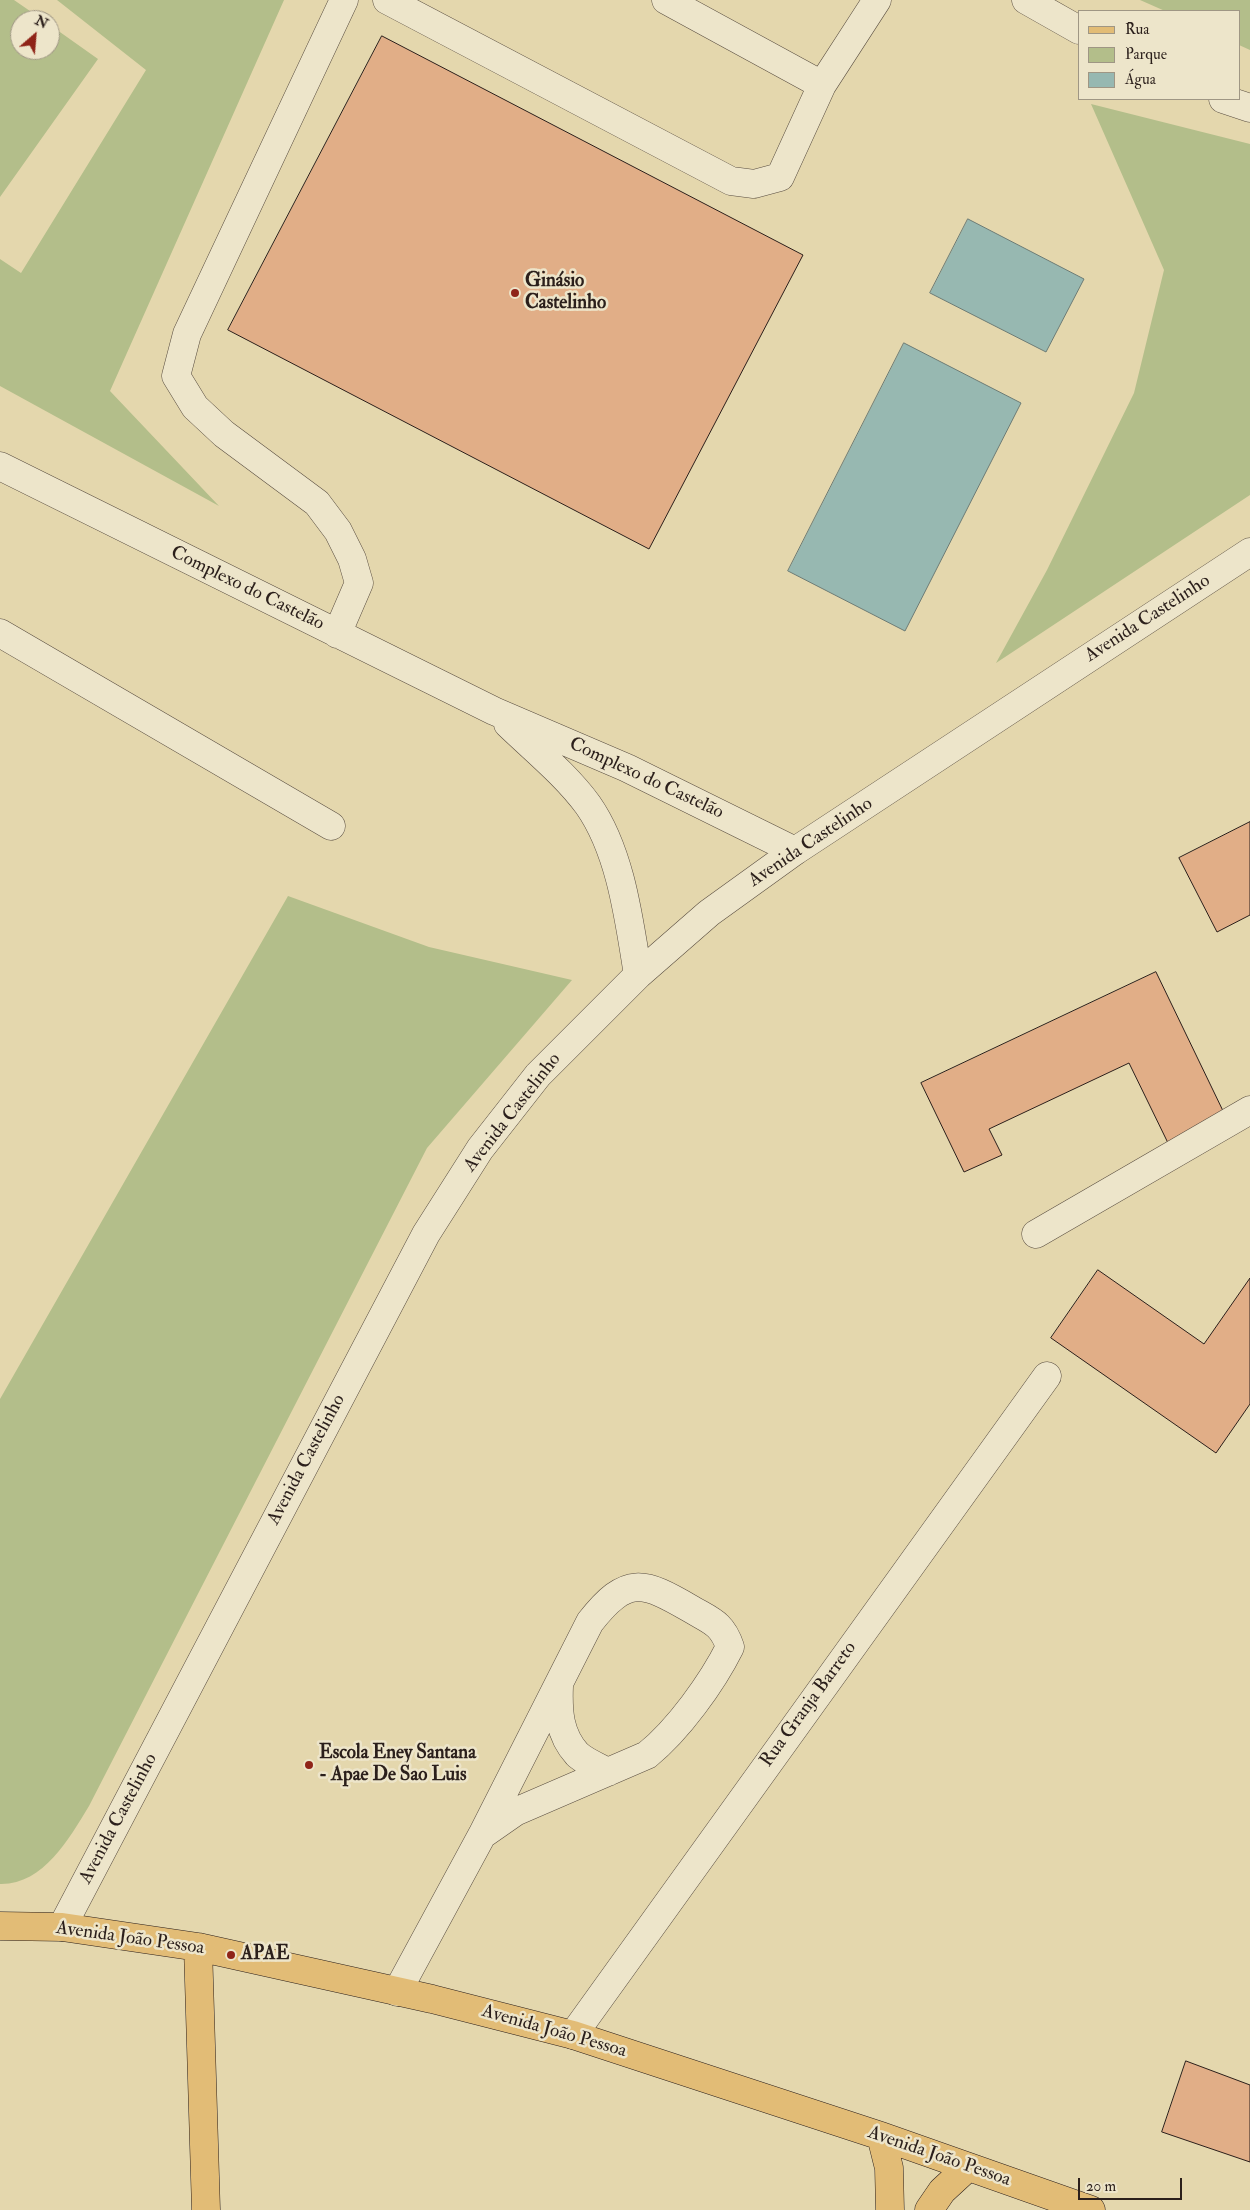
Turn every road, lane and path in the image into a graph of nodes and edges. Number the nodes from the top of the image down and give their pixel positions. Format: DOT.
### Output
graph roads {
  1 [pos="344,0"];
  2 [pos="387,0"];
  3 [pos="666,0"];
  4 [pos="877,0"];
  5 [pos="1026,0"];
  6 [pos="1078,29"];
  7 [pos="822,85"];
  8 [pos="1226,100"];
  9 [pos="1250,108"];
  10 [pos="0,466"];
  11 [pos="1250,552"];
  12 [pos="0,633"];
  13 [pos="337,634"];
  14 [pos="494,711"];
  15 [pos="332,826"];
  16 [pos="796,851"];
  17 [pos="638,975"];
  18 [pos="1250,1110"];
  19 [pos="1036,1234"];
  20 [pos="1047,1376"];
  21 [pos="560,1682"];
  22 [pos="608,1772"];
  23 [pos="482,1835"];
  24 [pos="0,1926"];
  25 [pos="62,1927"];
  26 [pos="198,1947"];
  27 [pos="397,1992"];
  28 [pos="573,2035"];
  29 [pos="881,2136"];
  30 [pos="968,2167"];
  31 [pos="206,2210"];
  32 [pos="890,2210"];
  33 [pos="929,2210"];
  34 [pos="1091,2210"];
  1 -- 13 [label="street"];
  2 -- 7 [label="street"];
  3 -- 7 [label="street"];
  4 -- 7 [label="street"];
  5 -- 6 [label="street"];
  8 -- 9 [label="street"];
  10 -- 13 [label="street, Complexo do Castelão"];
  11 -- 16 [label="street, Avenida Castelinho"];
  12 -- 15 [label="street"];
  13 -- 14 [label="street, Complexo do Castelão"];
  14 -- 16 [label="street, Complexo do Castelão"];
  14 -- 17 [label="street, Complexo do Castelão"];
  16 -- 17 [label="street, Avenida Castelinho"];
  17 -- 25 [label="street, Avenida Castelinho"];
  18 -- 19 [label="street"];
  20 -- 28 [label="street, Rua Granja Barreto"];
  21 -- 22 [label="street"];
  21 -- 22 [label="street"];
  21 -- 23 [label="street"];
  22 -- 23 [label="street"];
  23 -- 27 [label="street"];
  24 -- 25 [label="main road, Avenida João Pessoa"];
  25 -- 26 [label="main road, Avenida João Pessoa"];
  26 -- 27 [label="main road, Avenida João Pessoa"];
  26 -- 31 [label="main road"];
  27 -- 28 [label="main road, Avenida João Pessoa"];
  28 -- 29 [label="main road, Avenida João Pessoa"];
  29 -- 30 [label="main road, Avenida João Pessoa"];
  29 -- 32 [label="main road"];
  30 -- 33 [label="main road"];
  30 -- 34 [label="main road, Avenida João Pessoa"];
}
